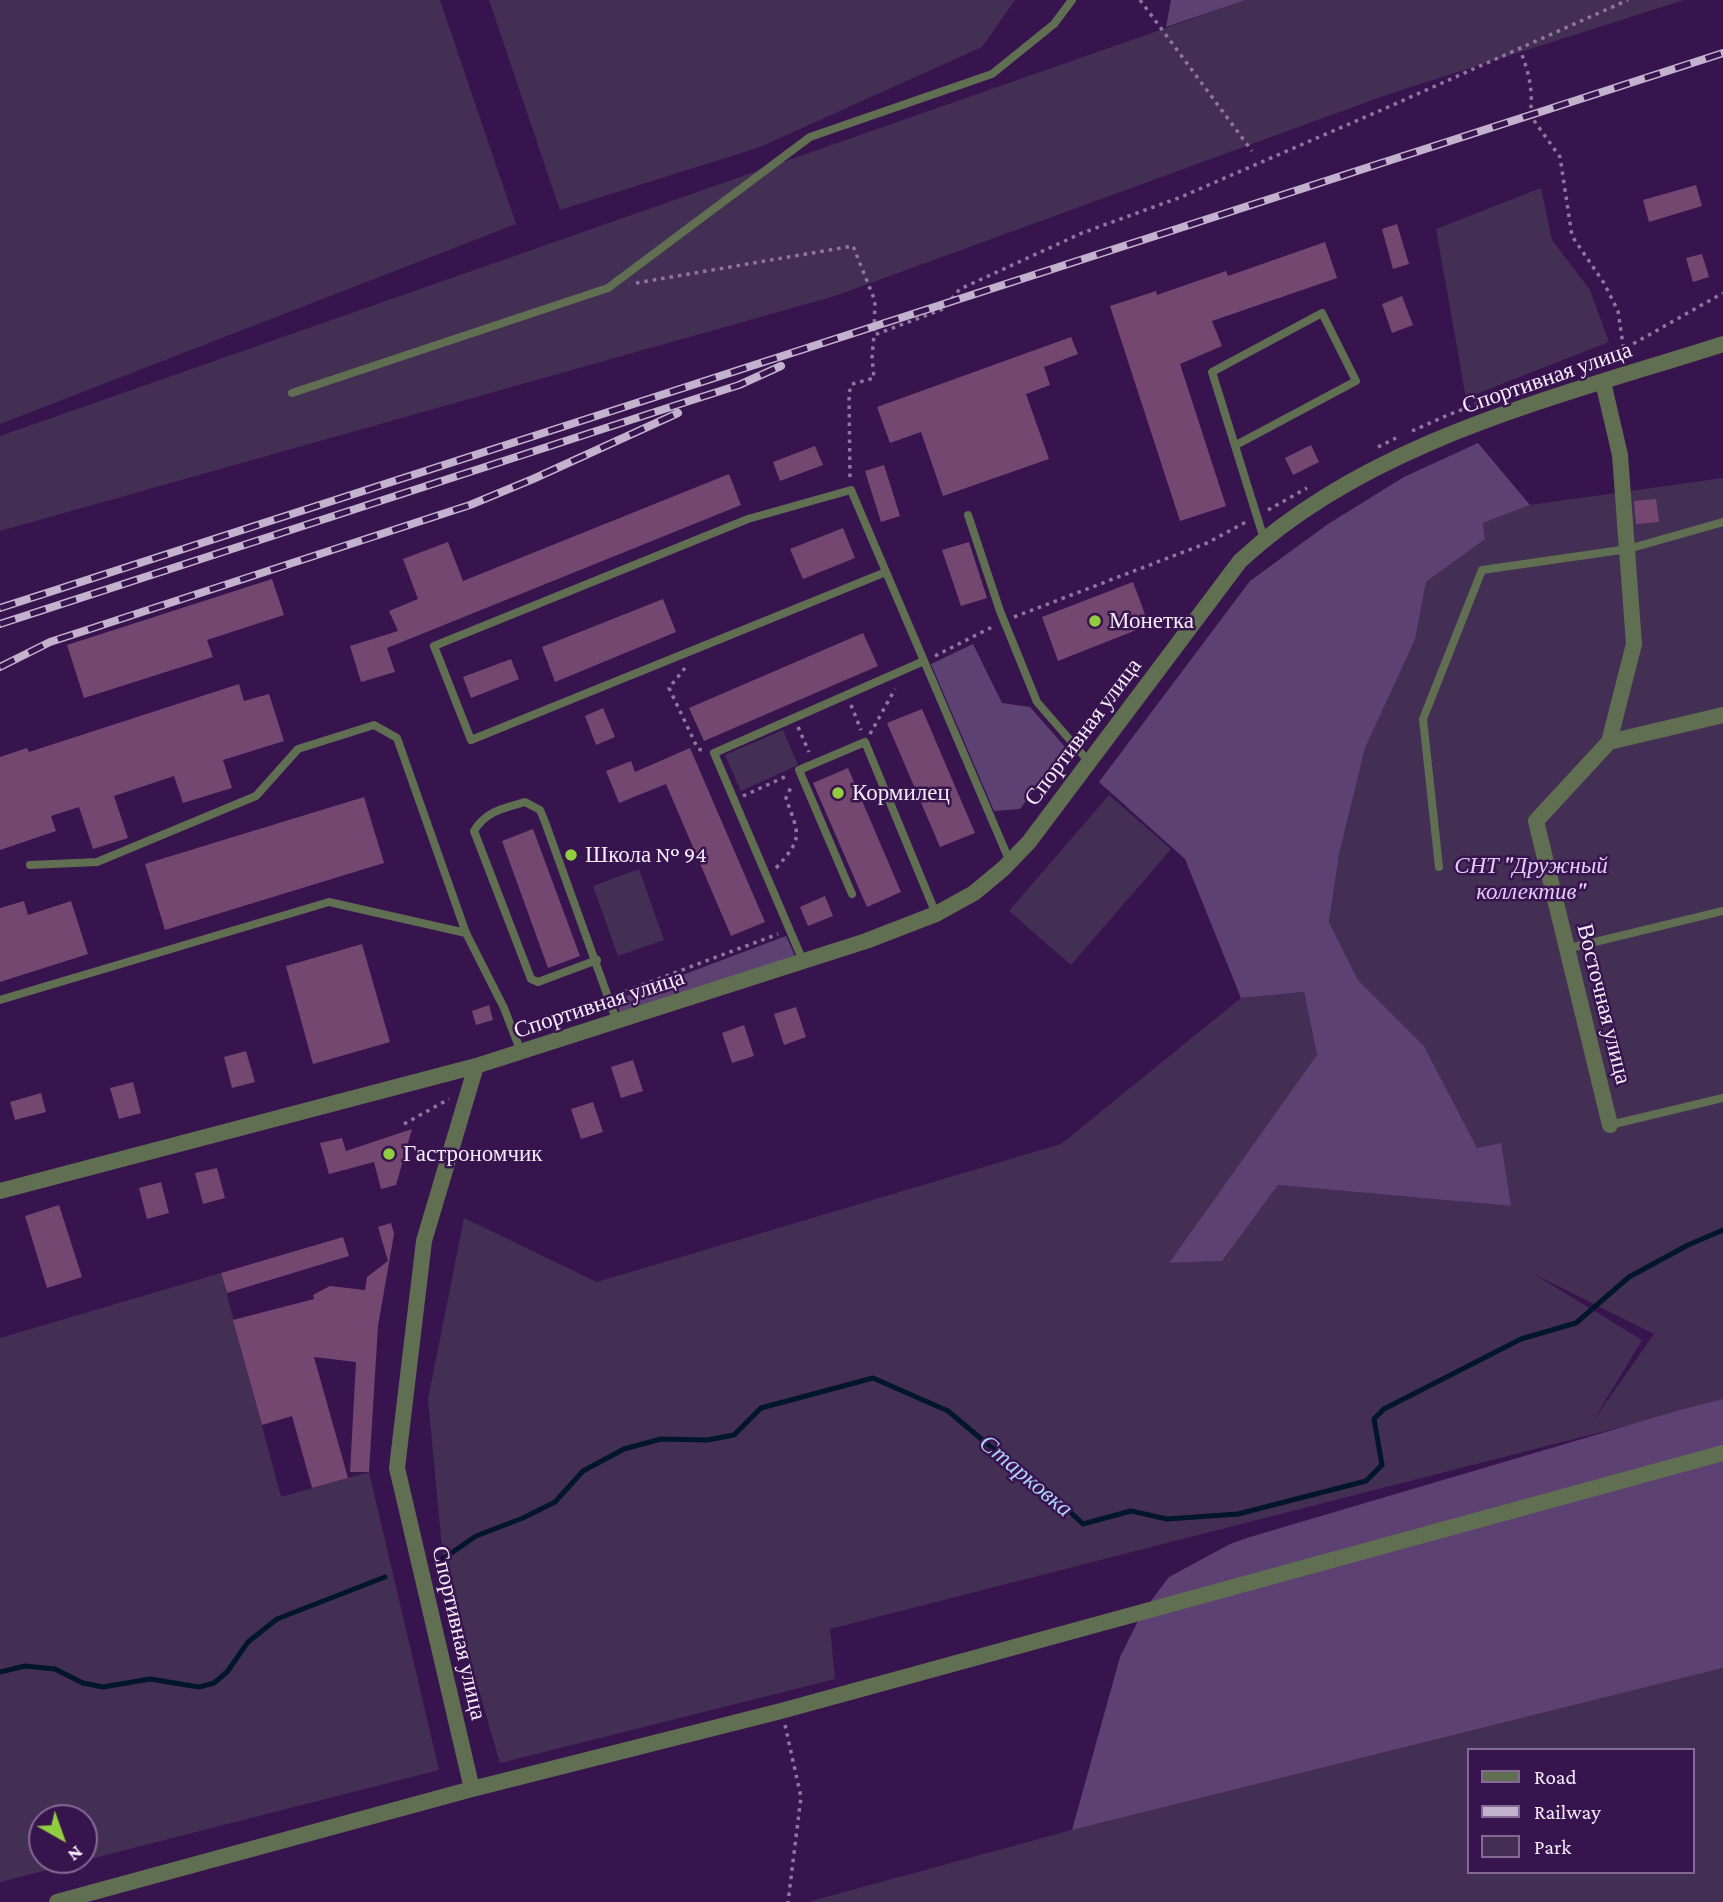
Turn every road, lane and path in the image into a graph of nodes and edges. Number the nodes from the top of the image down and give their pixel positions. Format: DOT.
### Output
graph roads {
  1 [pos="1072,0"];
  2 [pos="1140,0"];
  3 [pos="1628,0"];
  4 [pos="1519,47"];
  5 [pos="1252,151"];
  6 [pos="635,283"];
  7 [pos="874,335"];
  8 [pos="1723,344"];
  9 [pos="1624,349"];
  10 [pos="1604,382"];
  11 [pos="292,393"];
  12 [pos="1236,445"];
  13 [pos="851,490"];
  14 [pos="968,515"];
  15 [pos="1723,522"];
  16 [pos="1264,539"];
  17 [pos="1628,549"];
  18 [pos="887,572"];
  19 [pos="924,661"];
  20 [pos="686,667"];
  21 [pos="906,669"];
  22 [pos="847,695"];
  23 [pos="1723,715"];
  24 [pos="794,718"];
  25 [pos="865,742"];
  26 [pos="1609,742"];
  27 [pos="714,753"];
  28 [pos="1090,763"];
  29 [pos="814,764"];
  30 [pos="799,770"];
  31 [pos="734,800"];
  32 [pos="1010,862"];
  33 [pos="30,865"];
  34 [pos="1439,867"];
  35 [pos="767,878"];
  36 [pos="852,894"];
  37 [pos="1723,911"];
  38 [pos="936,914"];
  39 [pos="789,929"];
  40 [pos="466,933"];
  41 [pos="1566,949"];
  42 [pos="597,960"];
  43 [pos="803,962"];
  44 [pos="609,998"];
  45 [pos="0,1000"];
  46 [pos="617,1022"];
  47 [pos="521,1052"];
  48 [pos="476,1066"];
  49 [pos="1723,1098"];
  50 [pos="1610,1125"];
  51 [pos="0,1191"];
  52 [pos="1723,1453"];
  53 [pos="781,1711"];
  54 [pos="472,1789"];
  55 [pos="57,1902"];
  56 [pos="788,1902"];
  1 -- 11 [label="lane"];
  2 -- 5 [label="path"];
  3 -- 4 [label="path"];
  4 -- 7 [label="path"];
  4 -- 9 [label="path"];
  6 -- 7 [label="path"];
  7 -- 13 [label="path"];
  8 -- 10 [label="street, Спортивная улица"];
  10 -- 16 [label="street, Спортивная улица"];
  10 -- 17 [label="street, Восточная улица"];
  12 -- 12 [label="lane"];
  12 -- 16 [label="lane"];
  13 -- 18 [label="lane"];
  13 -- 18 [label="lane"];
  14 -- 28 [label="lane"];
  15 -- 17 [label="lane"];
  16 -- 28 [label="street, Спортивная улица"];
  17 -- 26 [label="street, Восточная улица"];
  17 -- 34 [label="lane"];
  18 -- 19 [label="lane"];
  19 -- 21 [label="lane"];
  19 -- 32 [label="lane"];
  20 -- 27 [label="path"];
  21 -- 22 [label="lane"];
  21 -- 25 [label="path"];
  22 -- 24 [label="lane"];
  22 -- 25 [label="path"];
  23 -- 26 [label="street"];
  24 -- 27 [label="lane"];
  24 -- 29 [label="path"];
  25 -- 29 [label="lane"];
  25 -- 38 [label="lane"];
  26 -- 41 [label="street, Восточная улица"];
  27 -- 31 [label="lane"];
  28 -- 32 [label="street, Спортивная улица"];
  29 -- 30 [label="lane"];
  30 -- 31 [label="path"];
  30 -- 35 [label="path"];
  30 -- 36 [label="lane"];
  31 -- 35 [label="lane"];
  32 -- 38 [label="street, Спортивная улица"];
  33 -- 40 [label="lane"];
  35 -- 39 [label="lane"];
  37 -- 41 [label="lane"];
  38 -- 43 [label="street, Спортивная улица"];
  39 -- 43 [label="lane"];
  39 -- 44 [label="path"];
  40 -- 45 [label="lane"];
  40 -- 47 [label="lane"];
  41 -- 50 [label="street, Восточная улица"];
  42 -- 42 [label="lane"];
  42 -- 44 [label="lane"];
  43 -- 46 [label="street, Спортивная улица"];
  44 -- 46 [label="lane"];
  46 -- 47 [label="street, Спортивная улица"];
  47 -- 48 [label="street, Спортивная улица"];
  48 -- 51 [label="street, Спортивная улица"];
  48 -- 54 [label="street, Спортивная улица"];
  49 -- 50 [label="lane"];
  52 -- 53 [label="street"];
  53 -- 54 [label="street"];
  53 -- 56 [label="path"];
  54 -- 55 [label="street"];
}
